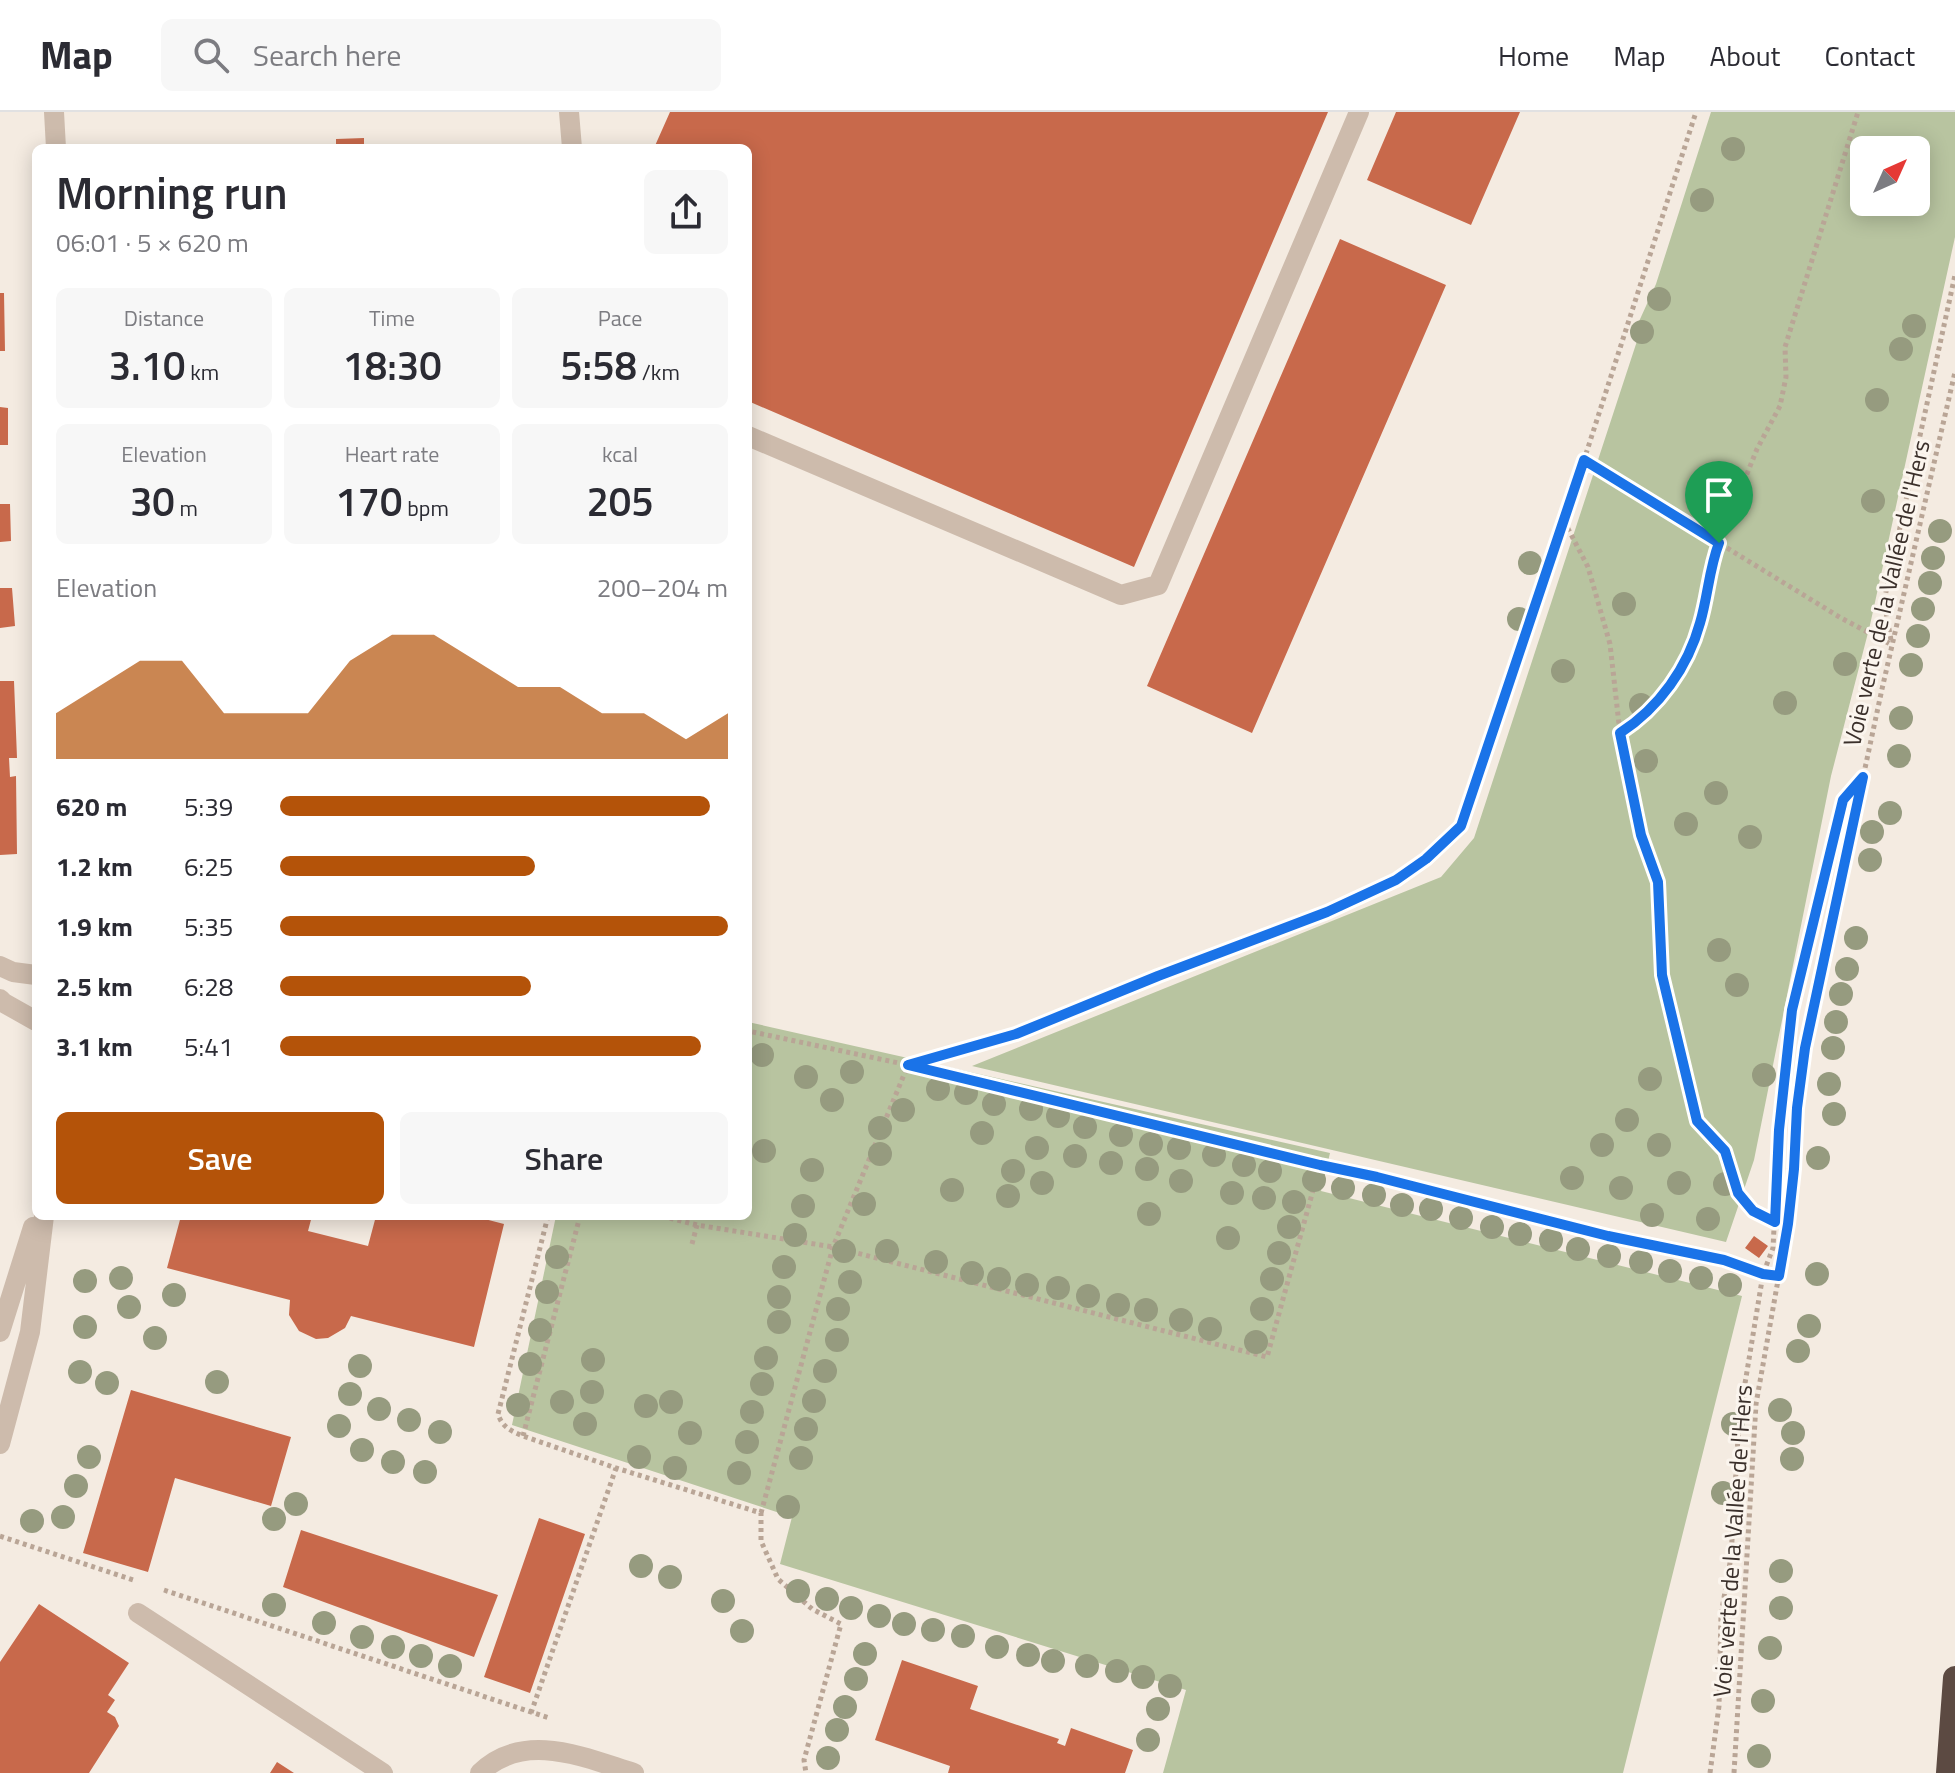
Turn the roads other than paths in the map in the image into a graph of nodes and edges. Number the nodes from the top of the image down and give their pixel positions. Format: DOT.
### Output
graph roads {
  1 [pos="54,112"];
  2 [pos="1359,112"];
  3 [pos="572,117"];
  4 [pos="56,144"];
  5 [pos="572,144"];
  6 [pos="752,438"];
  7 [pos="0,966"];
  8 [pos="32,974"];
  9 [pos="0,999"];
  10 [pos="32,1019"];
  11 [pos="36,1220"];
  12 [pos="44,1220"];
  13 [pos="0,1332"];
  14 [pos="7,1386"];
  15 [pos="0,1444"];
  16 [pos="138,1613"];
  17 [pos="1955,1678"];
  18 [pos="383,1773"];
  19 [pos="480,1773"];
  20 [pos="634,1773"];
  21 [pos="1948,1773"];
  1 -- 4 [label="street"];
  2 -- 6 [label="street"];
  3 -- 5 [label="street"];
  7 -- 8 [label="street"];
  9 -- 10 [label="street"];
  11 -- 13 [label="street"];
  12 -- 14 [label="street"];
  14 -- 15 [label="street"];
  16 -- 18 [label="street"];
  17 -- 21 [label="highway"];
  19 -- 20 [label="street"];
}
